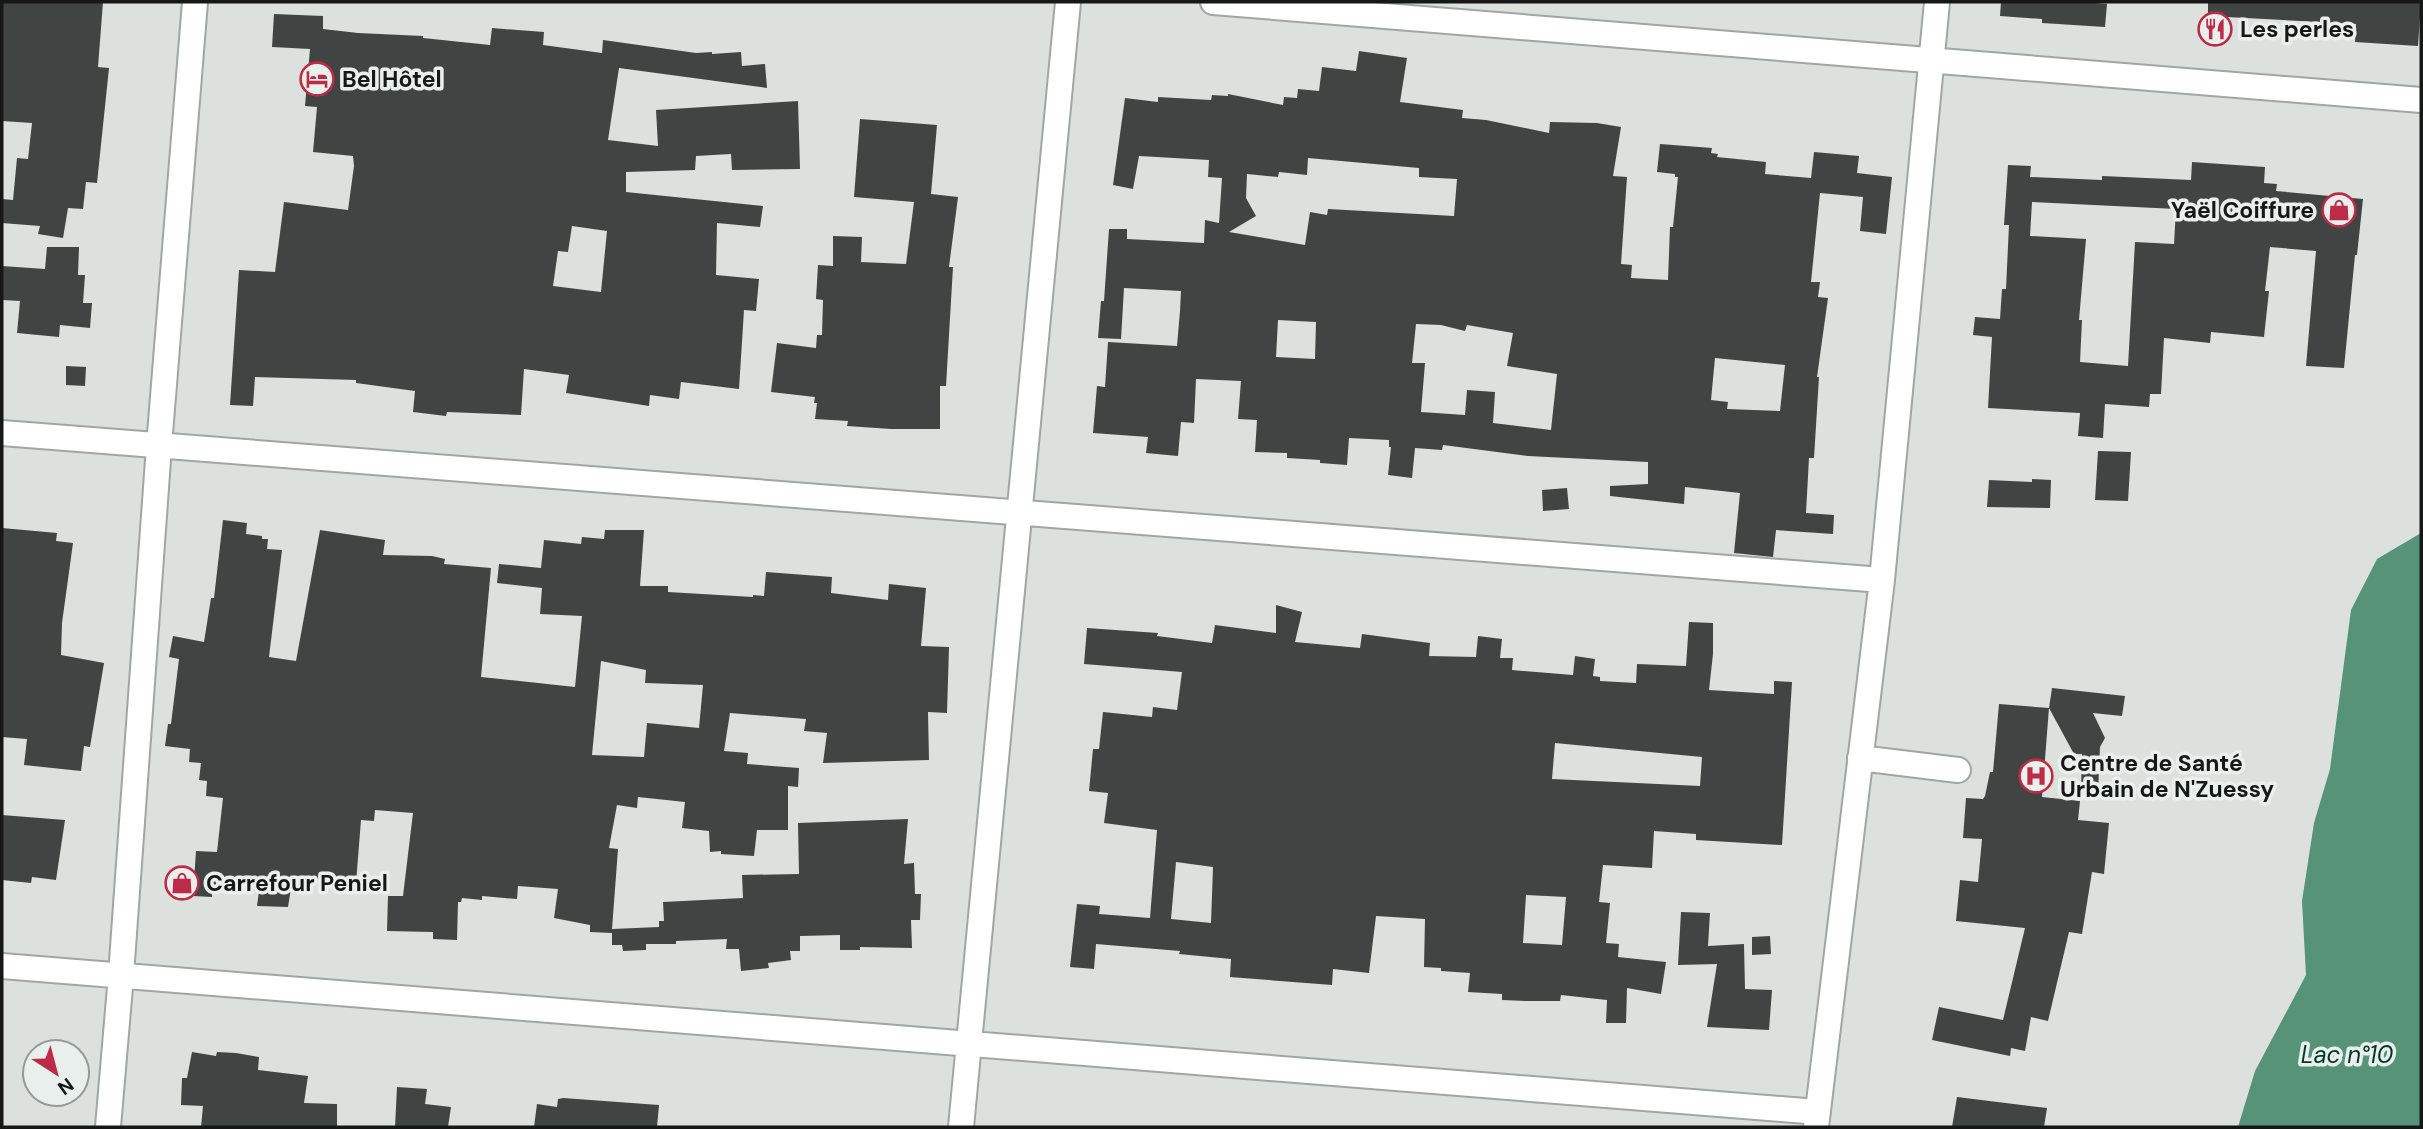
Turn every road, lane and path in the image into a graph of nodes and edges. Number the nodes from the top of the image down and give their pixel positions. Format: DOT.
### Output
graph roads {
  1 [pos="195,2"];
  2 [pos="1068,2"];
  3 [pos="1213,2"];
  4 [pos="1937,2"];
  5 [pos="1931,60"];
  6 [pos="2421,100"];
  7 [pos="2,433"];
  8 [pos="159,446"];
  9 [pos="1020,512"];
  10 [pos="1882,580"];
  11 [pos="1860,758"];
  12 [pos="1958,770"];
  13 [pos="2,966"];
  14 [pos="121,975"];
  15 [pos="969,1043"];
  16 [pos="1817,1119"];
  17 [pos="108,1127"];
  18 [pos="961,1127"];
  1 -- 8 [label="street"];
  2 -- 9 [label="street"];
  3 -- 5 [label="street"];
  4 -- 5 [label="street"];
  5 -- 6 [label="street"];
  5 -- 10 [label="street"];
  7 -- 8 [label="street"];
  8 -- 9 [label="street"];
  8 -- 14 [label="street"];
  9 -- 10 [label="street"];
  9 -- 15 [label="street"];
  10 -- 11 [label="street"];
  11 -- 12 [label="street"];
  11 -- 16 [label="street"];
  13 -- 14 [label="street"];
  14 -- 15 [label="street"];
  14 -- 17 [label="street"];
  15 -- 16 [label="street"];
  15 -- 18 [label="street"];
}
